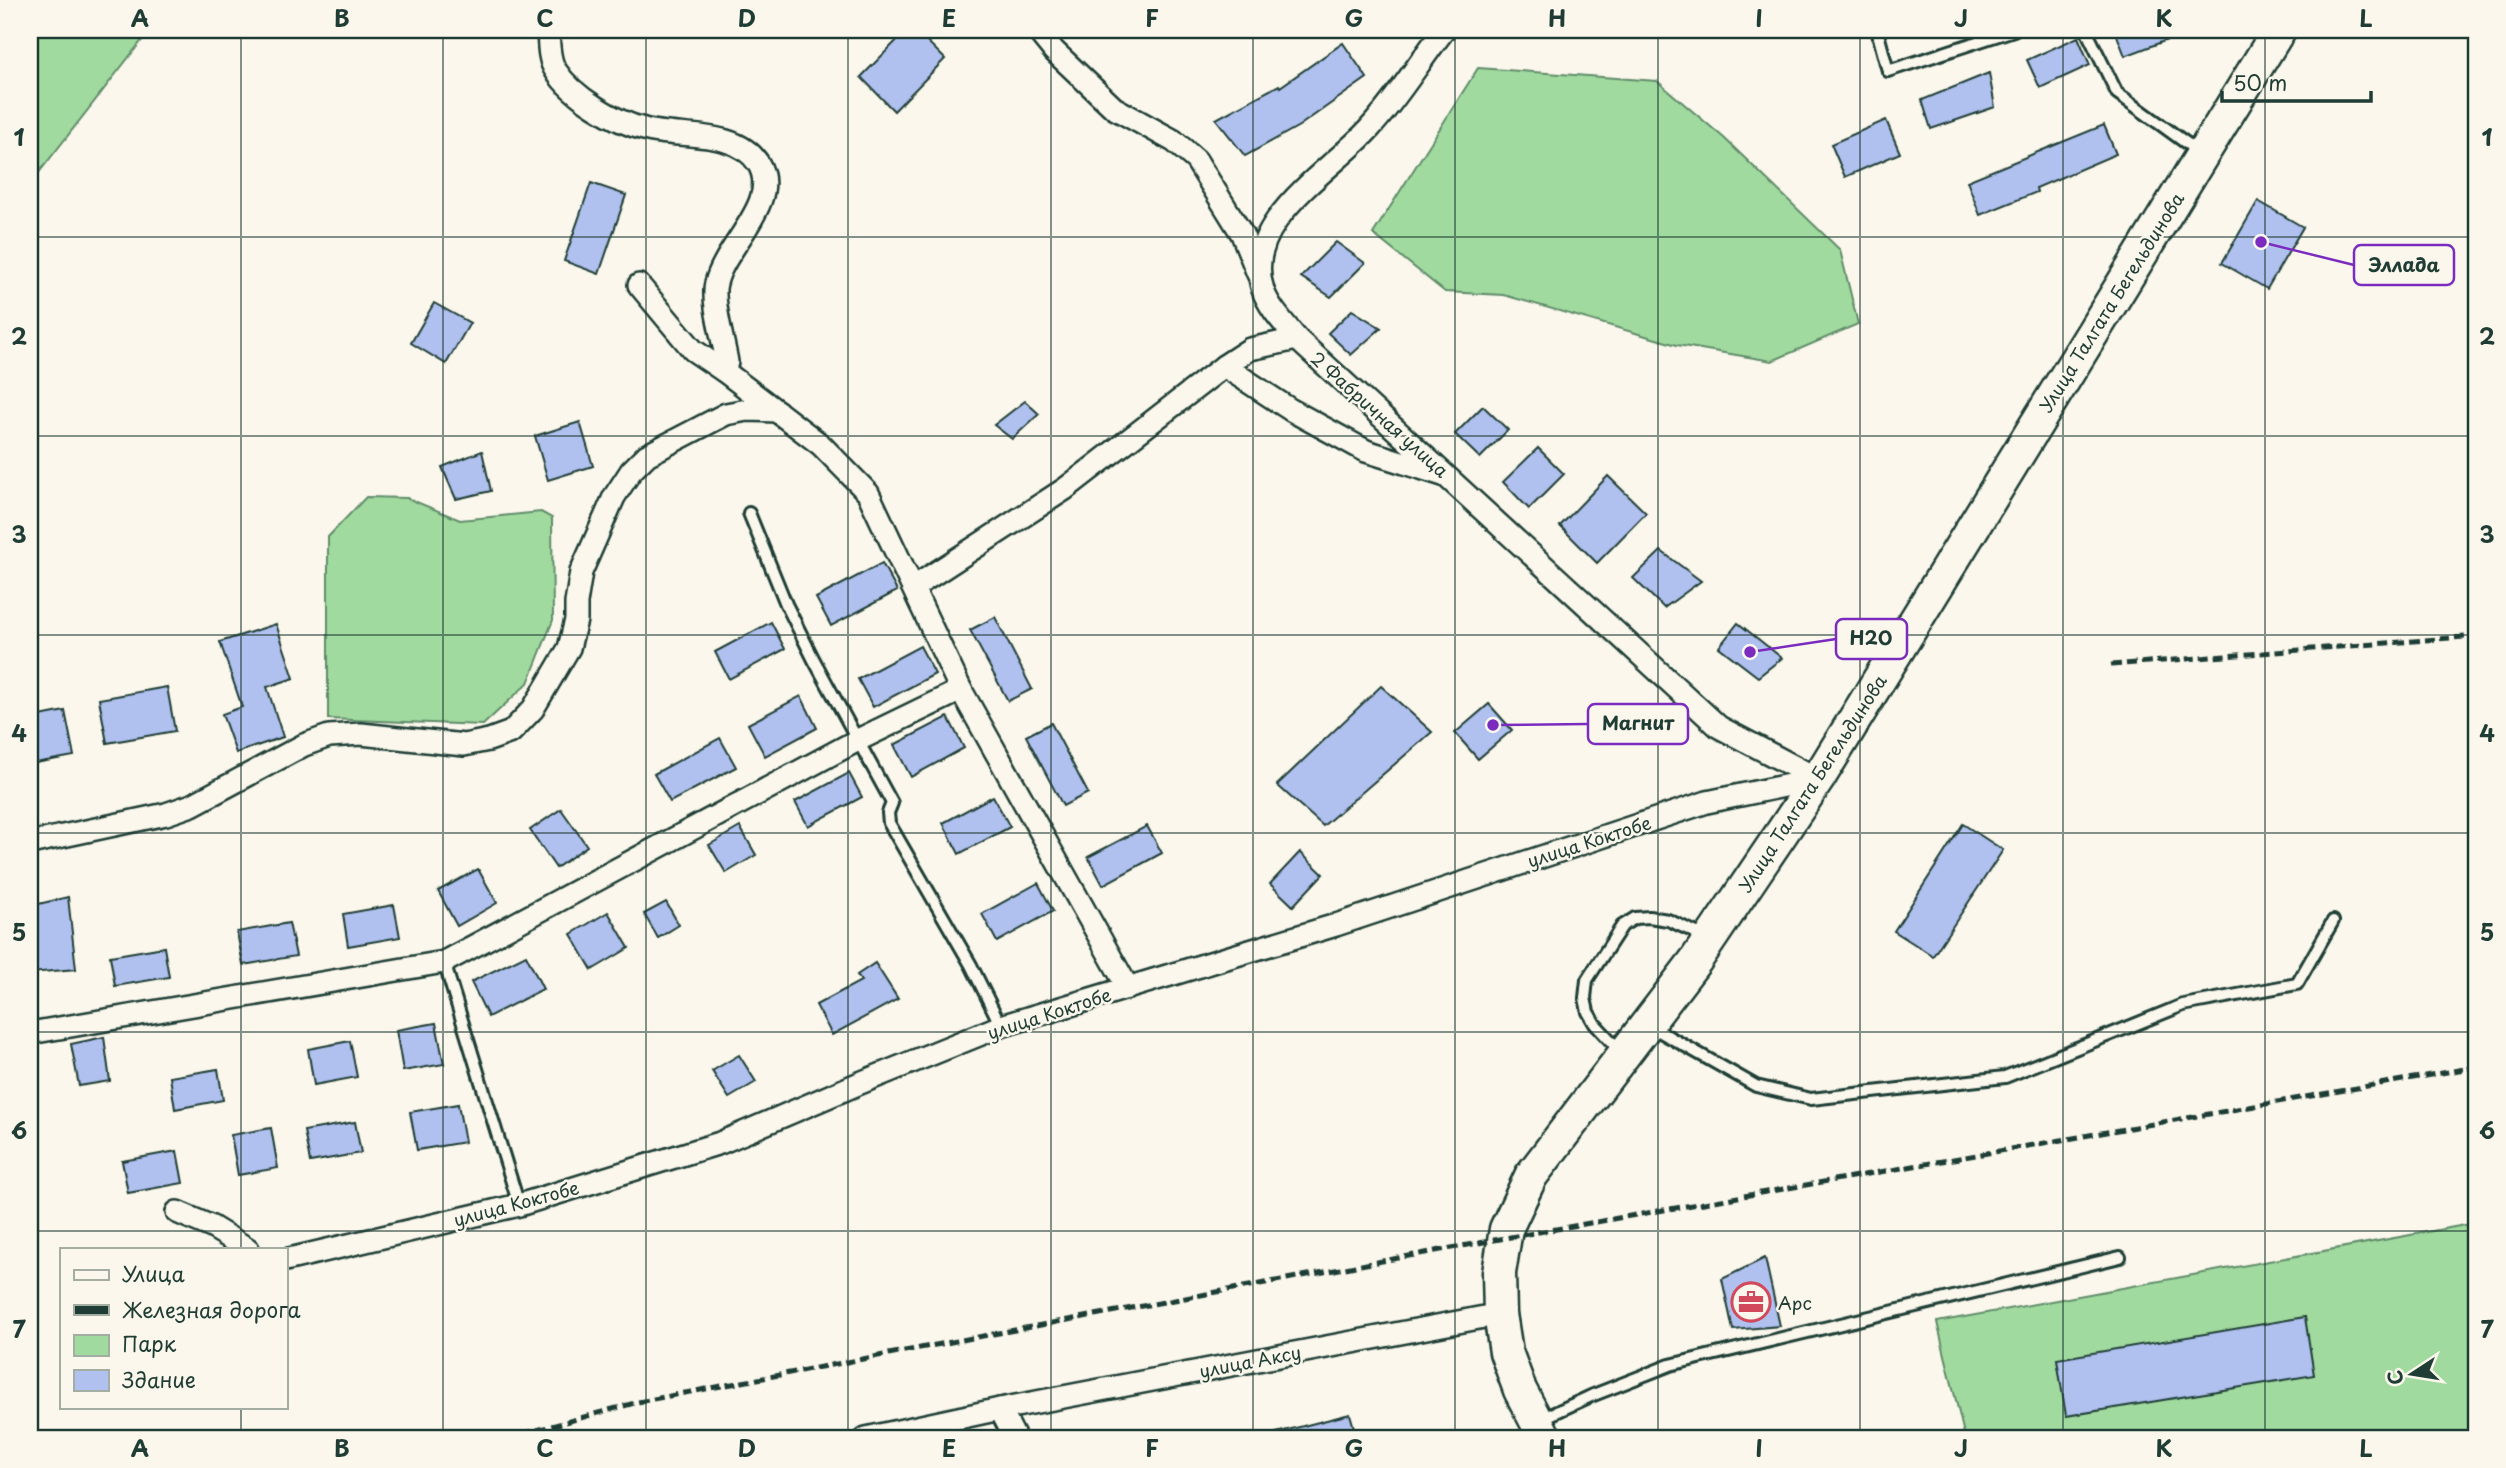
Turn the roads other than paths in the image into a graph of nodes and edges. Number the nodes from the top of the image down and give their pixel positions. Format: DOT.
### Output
graph roads {
  1 [pos="548,30"];
  2 [pos="1037,30"];
  3 [pos="1444,30"];
  4 [pos="1877,30"];
  5 [pos="2014,30"];
  6 [pos="2086,30"];
  7 [pos="2279,30"];
  8 [pos="2202,154"];
  9 [pos="1259,276"];
  10 [pos="639,285"];
  11 [pos="1297,339"];
  12 [pos="1224,366"];
  13 [pos="724,371"];
  14 [pos="776,411"];
  15 [pos="1448,476"];
  16 [pos="749,513"];
  17 [pos="914,587"];
  18 [pos="961,690"];
  19 [pos="858,740"];
  20 [pos="1818,779"];
  21 [pos="30,843"];
  22 [pos="2333,921"];
  23 [pos="1710,939"];
  24 [pos="444,962"];
  25 [pos="1128,988"];
  26 [pos="1647,1024"];
  27 [pos="1002,1026"];
  28 [pos="30,1033"];
  29 [pos="1624,1055"];
  30 [pos="519,1205"];
  31 [pos="177,1212"];
  32 [pos="246,1248"];
  33 [pos="2120,1257"];
  34 [pos="287,1260"];
  35 [pos="1500,1314"];
  36 [pos="1000,1409"];
  37 [pos="1540,1430"];
  38 [pos="866,1438"];
  39 [pos="1015,1438"];
  1 -- 13 [label="street"];
  2 -- 9 [label="street"];
  3 -- 9 [label="street"];
  4 -- 5 [label="lane"];
  6 -- 8 [label="lane"];
  7 -- 8 [label="street, Улица Талгата Бегельдинова"];
  8 -- 20 [label="street, Улица Талгата Бегельдинова"];
  9 -- 11 [label="street"];
  10 -- 13 [label="street"];
  11 -- 12 [label="street, 2 Фабричная улица"];
  11 -- 15 [label="street, 2 Фабричная улица"];
  12 -- 15 [label="street"];
  12 -- 17 [label="street, 2 Фабричная улица"];
  13 -- 14 [label="street"];
  14 -- 17 [label="street"];
  14 -- 21 [label="street"];
  15 -- 20 [label="street, 2 Фабричная улица"];
  16 -- 19 [label="lane"];
  17 -- 18 [label="street"];
  18 -- 19 [label="street"];
  18 -- 25 [label="street"];
  19 -- 24 [label="street"];
  19 -- 27 [label="lane"];
  20 -- 23 [label="street, Улица Талгата Бегельдинова"];
  20 -- 25 [label="street, улица Коктобе"];
  22 -- 26 [label="lane"];
  23 -- 26 [label="street, Улица Талгата Бегельдинова"];
  23 -- 29 [label="lane"];
  24 -- 28 [label="street"];
  24 -- 30 [label="lane"];
  25 -- 27 [label="street, улица Коктобе"];
  26 -- 29 [label="street, Улица Талгата Бегельдинова"];
  27 -- 30 [label="street, улица Коктобе"];
  29 -- 35 [label="street, Улица Талгата Бегельдинова"];
  30 -- 34 [label="street, улица Коктобе"];
  31 -- 32 [label="street"];
  33 -- 37 [label="lane"];
  35 -- 36 [label="street, улица Аксу"];
  35 -- 37 [label="street, Улица Талгата Бегельдинова"];
  36 -- 38 [label="street, улица Аксу"];
  36 -- 39 [label="street"];
}
